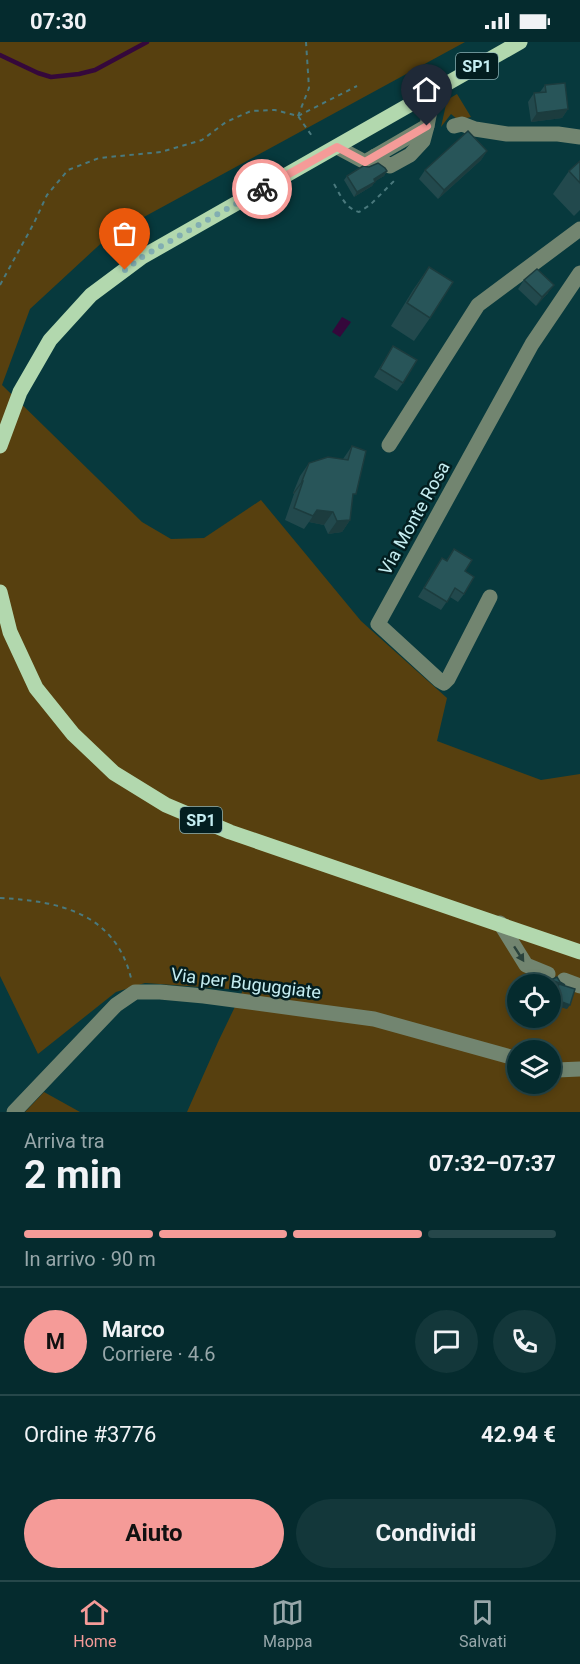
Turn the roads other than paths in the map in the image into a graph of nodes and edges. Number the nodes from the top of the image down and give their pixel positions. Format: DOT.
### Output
graph roads {
  1 [pos="520,42"];
  2 [pos="434,90"];
  3 [pos="454,126"];
  4 [pos="580,137"];
  5 [pos="337,147"];
  6 [pos="580,229"];
  7 [pos="580,273"];
  8 [pos="389,445"];
  9 [pos="0,446"];
  10 [pos="0,592"];
  11 [pos="490,597"];
  12 [pos="500,924"];
  13 [pos="580,952"];
  14 [pos="548,974"];
  15 [pos="564,980"];
  16 [pos="580,986"];
  17 [pos="507,1056"];
  18 [pos="580,1068"];
  19 [pos="561,1069"];
  20 [pos="14,1112"];
  1 -- 2 [label="main road, SP1"];
  2 -- 5 [label="main road, SP1"];
  2 -- 5 [label="street"];
  3 -- 4 [label="street"];
  5 -- 9 [label="main road, SP1"];
  6 -- 8 [label="street"];
  7 -- 11 [label="street, Via Monte Rosa"];
  10 -- 12 [label="main road, SP1"];
  12 -- 13 [label="main road, SP1"];
  12 -- 14 [label="street, one-way"];
  15 -- 16 [label="street"];
  17 -- 20 [label="street, Via per Buguggiate"];
  18 -- 19 [label="street"];
}
